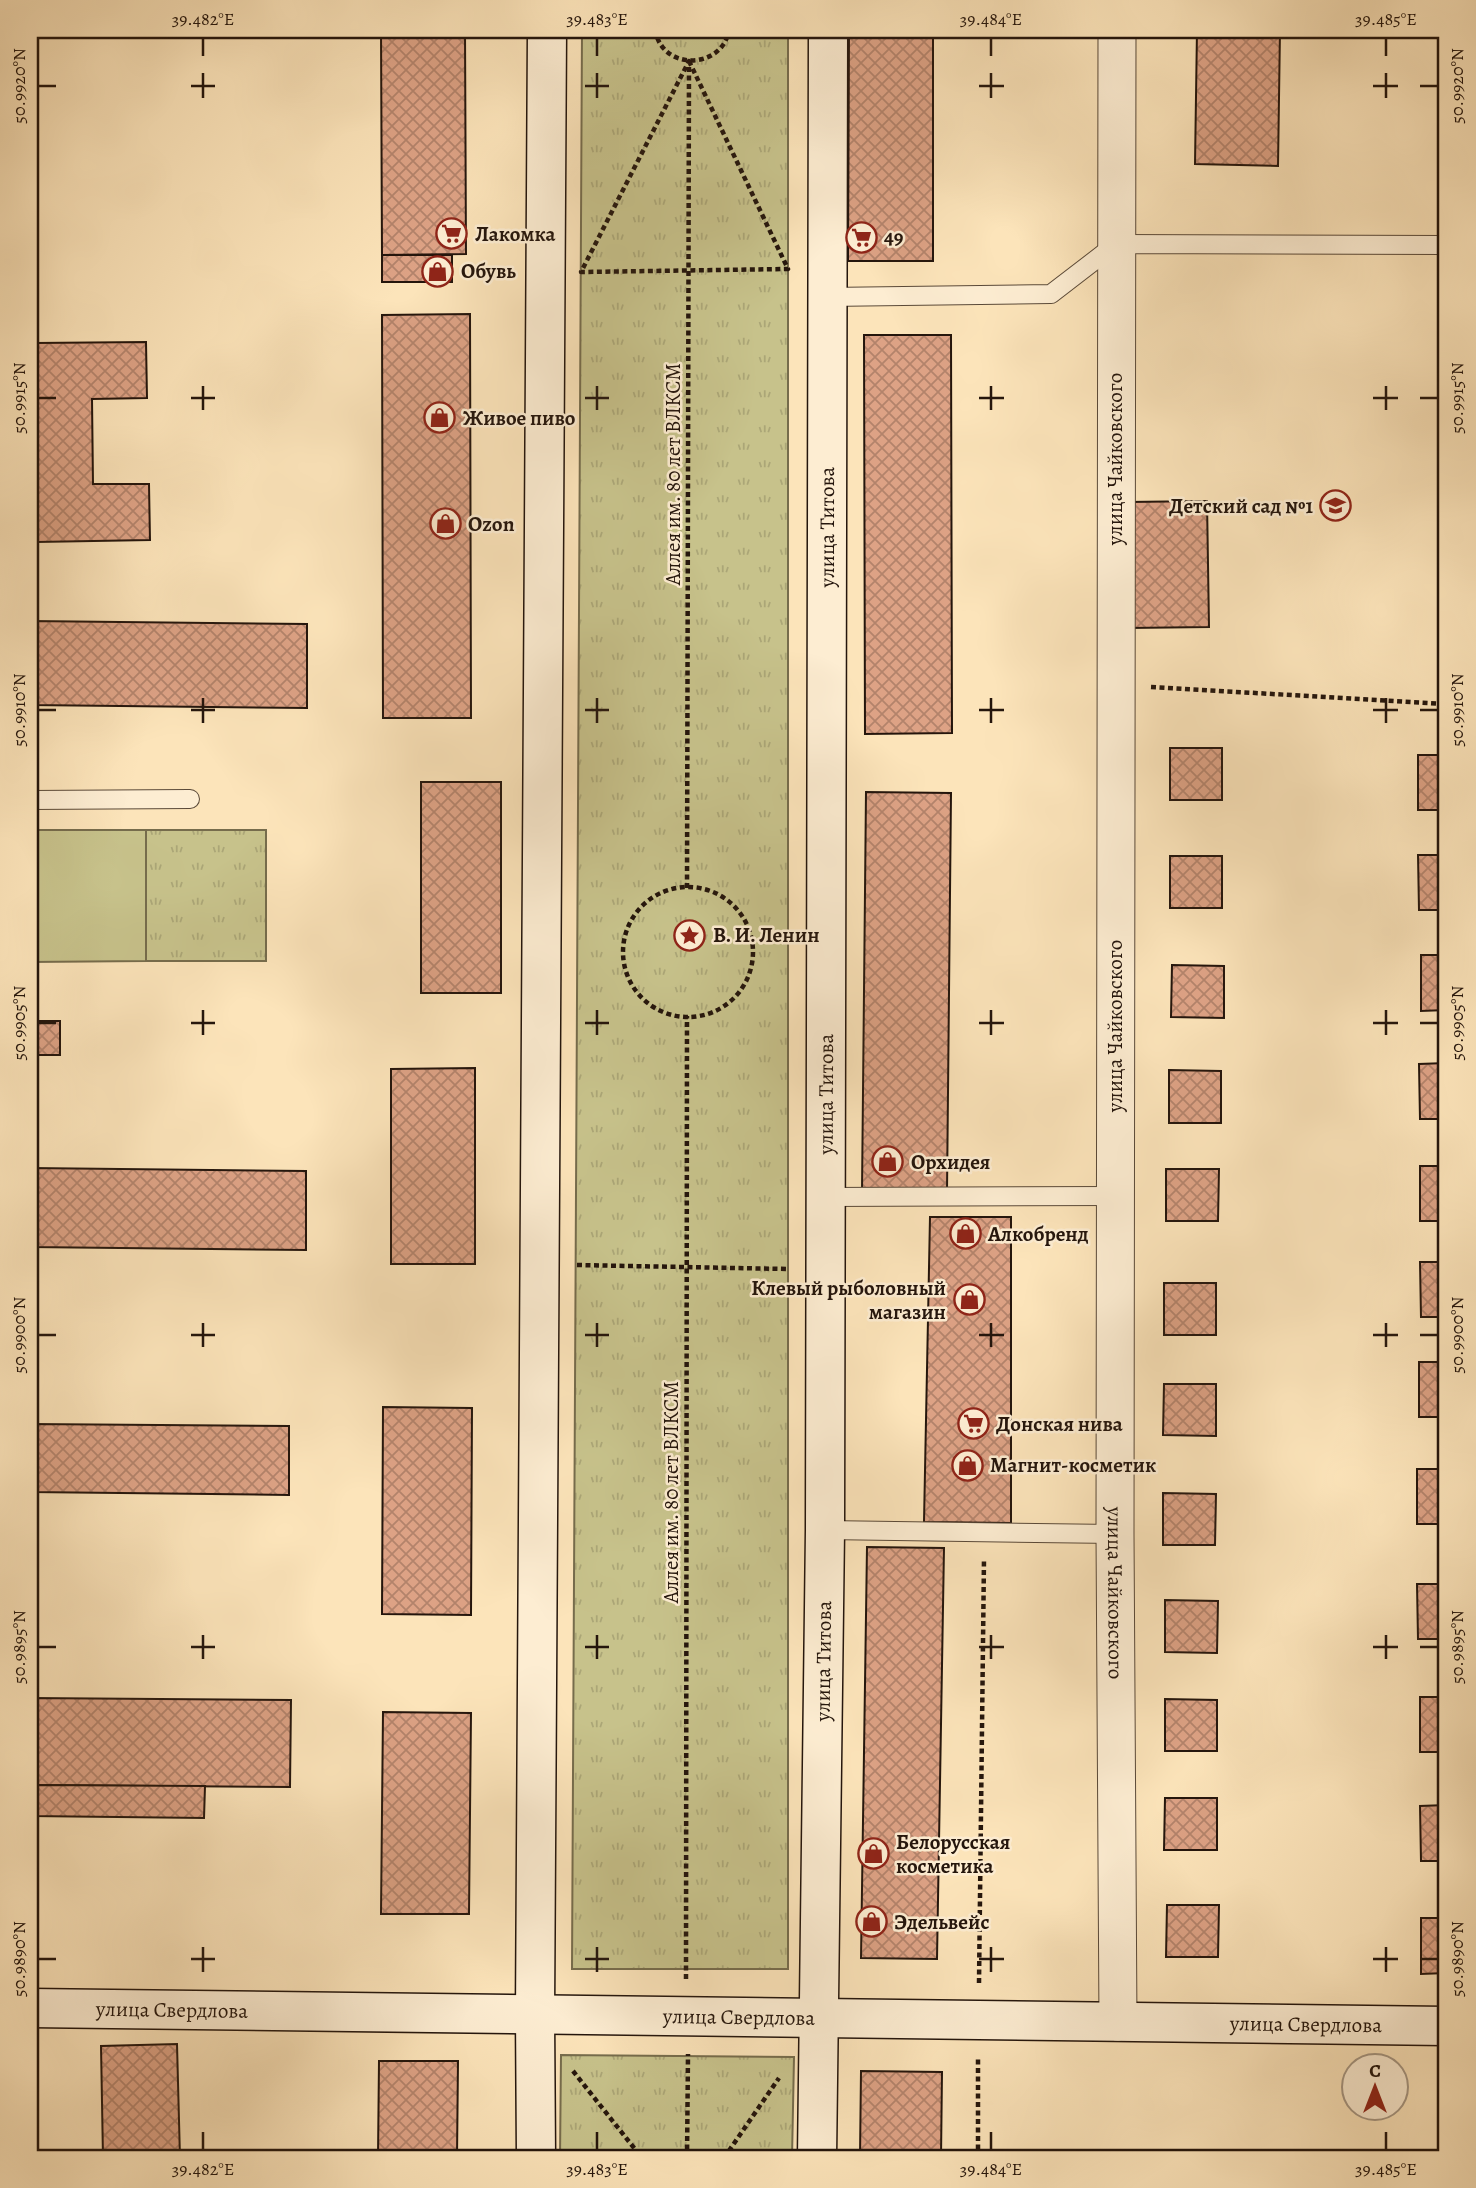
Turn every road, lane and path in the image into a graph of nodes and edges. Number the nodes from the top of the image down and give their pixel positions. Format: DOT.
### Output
graph roads {
  1 [pos="547,30"];
  2 [pos="654,30"];
  3 [pos="730,30"];
  4 [pos="828,30"];
  5 [pos="1117,30"];
  6 [pos="689,61"];
  7 [pos="1116,244"];
  8 [pos="1446,245"];
  9 [pos="689,270"];
  10 [pos="827,297"];
  11 [pos="1115,685"];
  12 [pos="1446,704"];
  13 [pos="190,799"];
  14 [pos="30,800"];
  15 [pos="687,888"];
  16 [pos="687,1016"];
  17 [pos="1115,1196"];
  18 [pos="826,1198"];
  19 [pos="576,1265"];
  20 [pos="687,1267"];
  21 [pos="788,1269"];
  22 [pos="825,1530"];
  23 [pos="985,1532"];
  24 [pos="1115,1534"];
  25 [pos="685,1968"];
  26 [pos="30,2008"];
  27 [pos="535,2015"];
  28 [pos="820,2018"];
  29 [pos="978,2021"];
  30 [pos="1118,2022"];
  31 [pos="1446,2026"];
  32 [pos="688,2055"];
  33 [pos="569,2065"];
  34 [pos="786,2068"];
  35 [pos="536,2158"];
  36 [pos="642,2158"];
  37 [pos="687,2158"];
  38 [pos="724,2158"];
  39 [pos="817,2158"];
  40 [pos="978,2158"];
  1 -- 27 [label="street"];
  2 -- 6 [label="path"];
  3 -- 6 [label="path"];
  4 -- 10 [label="street, улица Титова"];
  5 -- 7 [label="street, улица Чайковского"];
  6 -- 9 [label="path, Аллея им. 80 лет ВЛКСМ"];
  6 -- 9 [label="path"];
  6 -- 9 [label="path"];
  7 -- 8 [label="lane"];
  7 -- 10 [label="lane"];
  7 -- 11 [label="street, улица Чайковского"];
  9 -- 15 [label="path, Аллея им. 80 лет ВЛКСМ"];
  10 -- 18 [label="street, улица Титова"];
  11 -- 12 [label="path"];
  11 -- 17 [label="street, улица Чайковского"];
  13 -- 14 [label="lane"];
  15 -- 16 [label="path"];
  15 -- 16 [label="path"];
  16 -- 20 [label="path, Аллея им. 80 лет ВЛКСМ"];
  17 -- 18 [label="lane"];
  17 -- 24 [label="street, улица Чайковского"];
  18 -- 22 [label="street, улица Титова"];
  19 -- 20 [label="path"];
  20 -- 21 [label="path"];
  20 -- 25 [label="path, Аллея им. 80 лет ВЛКСМ"];
  22 -- 23 [label="lane"];
  22 -- 28 [label="street, улица Титова"];
  23 -- 24 [label="lane"];
  23 -- 29 [label="path"];
  24 -- 30 [label="street, улица Чайковского"];
  26 -- 27 [label="street, улица Свердлова"];
  27 -- 28 [label="street, улица Свердлова"];
  27 -- 35 [label="street"];
  28 -- 29 [label="street, улица Свердлова"];
  28 -- 39 [label="street, улица Титова"];
  29 -- 30 [label="street, улица Свердлова"];
  29 -- 40 [label="path"];
  30 -- 31 [label="street, улица Свердлова"];
  32 -- 37 [label="path"];
  33 -- 36 [label="path"];
  34 -- 38 [label="path"];
}
